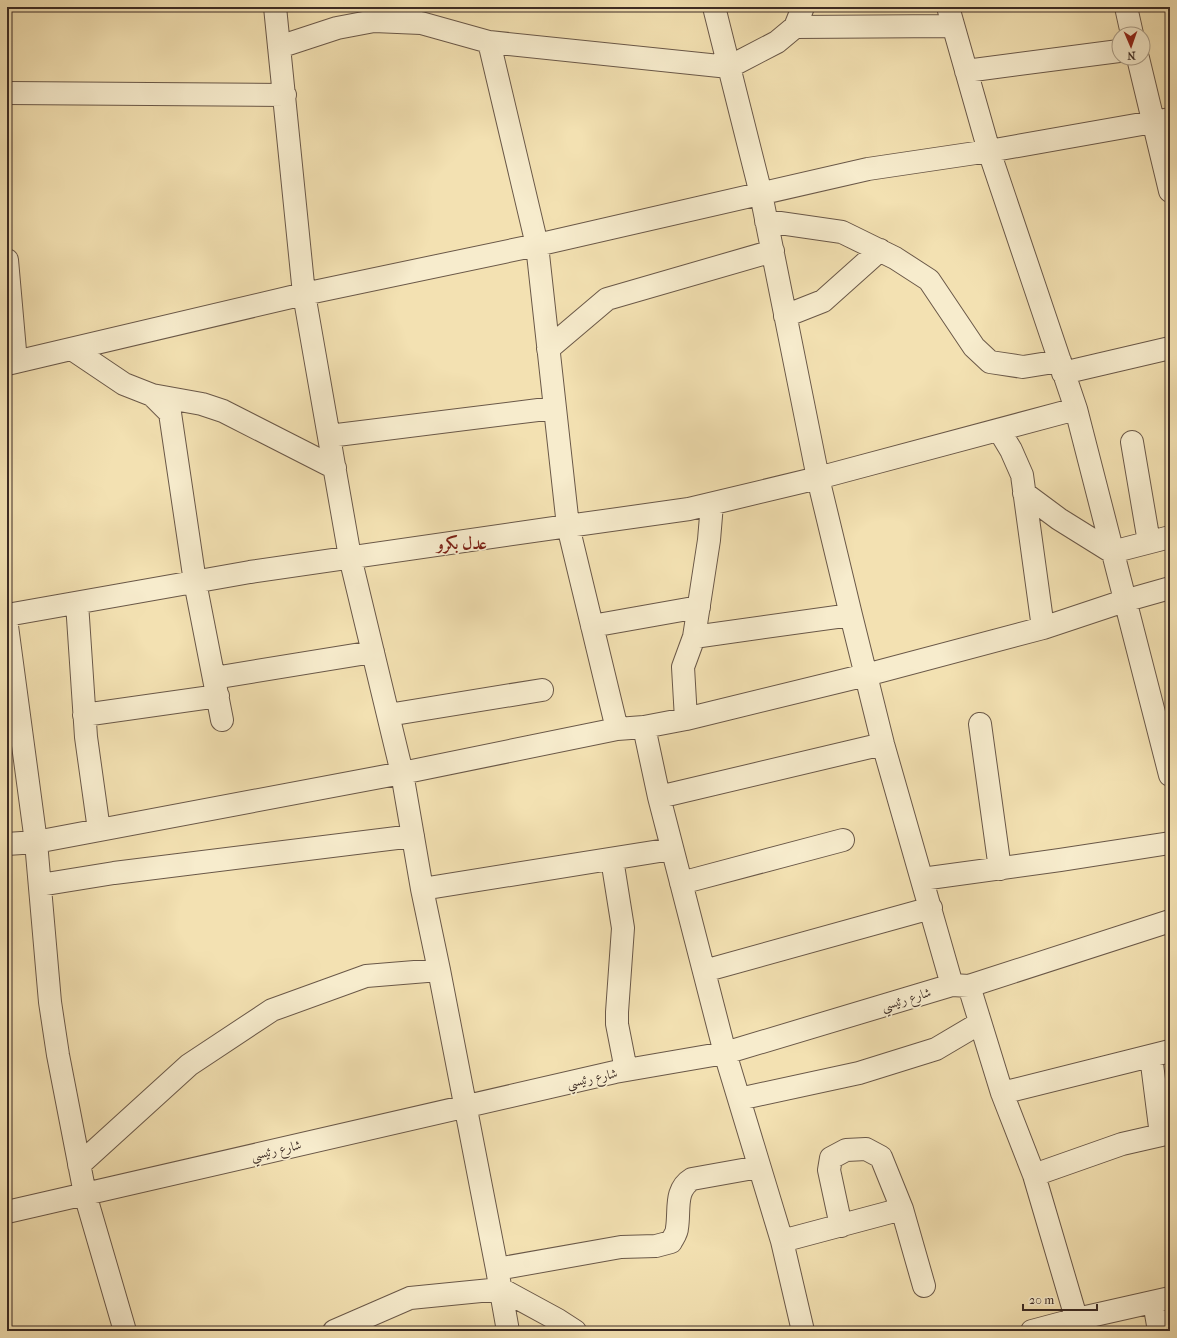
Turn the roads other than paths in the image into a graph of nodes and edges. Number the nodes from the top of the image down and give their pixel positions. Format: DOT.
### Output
graph roads {
  1 [pos="275,7"];
  2 [pos="714,7"];
  3 [pos="803,7"];
  4 [pos="1126,7"];
  5 [pos="951,17"];
  6 [pos="1130,26"];
  7 [pos="795,27"];
  8 [pos="489,42"];
  9 [pos="279,47"];
  10 [pos="1111,52"];
  11 [pos="1141,66"];
  12 [pos="729,67"];
  13 [pos="966,72"];
  14 [pos="7,93"];
  15 [pos="285,95"];
  16 [pos="1162,120"];
  17 [pos="989,151"];
  18 [pos="1170,191"];
  19 [pos="761,194"];
  20 [pos="766,221"];
  21 [pos="537,245"];
  22 [pos="880,250"];
  23 [pos="773,251"];
  24 [pos="7,260"];
  25 [pos="8,290"];
  26 [pos="304,294"];
  27 [pos="785,316"];
  28 [pos="1170,348"];
  29 [pos="72,349"];
  30 [pos="548,349"];
  31 [pos="12,363"];
  32 [pos="1062,367"];
  33 [pos="152,395"];
  34 [pos="554,408"];
  35 [pos="1076,409"];
  36 [pos="999,430"];
  37 [pos="329,436"];
  38 [pos="1132,442"];
  39 [pos="335,468"];
  40 [pos="818,478"];
  41 [pos="1024,493"];
  42 [pos="712,504"];
  43 [pos="568,526"];
  44 [pos="1170,537"];
  45 [pos="1149,542"];
  46 [pos="1112,552"];
  47 [pos="350,557"];
  48 [pos="195,582"];
  49 [pos="1170,588"];
  50 [pos="1124,601"];
  51 [pos="77,603"];
  52 [pos="699,607"];
  53 [pos="7,615"];
  54 [pos="851,615"];
  55 [pos="7,626"];
  56 [pos="592,626"];
  57 [pos="1043,628"];
  58 [pos="694,637"];
  59 [pos="373,652"];
  60 [pos="866,675"];
  61 [pos="216,687"];
  62 [pos="542,690"];
  63 [pos="84,715"];
  64 [pos="388,715"];
  65 [pos="686,719"];
  66 [pos="222,720"];
  67 [pos="980,724"];
  68 [pos="644,727"];
  69 [pos="617,729"];
  70 [pos="883,744"];
  71 [pos="402,773"];
  72 [pos="1170,775"];
  73 [pos="659,797"];
  74 [pos="99,830"];
  75 [pos="413,836"];
  76 [pos="843,840"];
  77 [pos="36,842"];
  78 [pos="1170,843"];
  79 [pos="7,844"];
  80 [pos="672,849"];
  81 [pos="612,859"];
  82 [pos="1000,868"];
  83 [pos="922,879"];
  84 [pos="681,883"];
  85 [pos="40,885"];
  86 [pos="422,889"];
  87 [pos="931,908"];
  88 [pos="1170,921"];
  89 [pos="439,970"];
  90 [pos="704,971"];
  91 [pos="961,985"];
  92 [pos="980,1023"];
  93 [pos="725,1053"];
  94 [pos="1161,1053"];
  95 [pos="626,1070"];
  96 [pos="1002,1093"];
  97 [pos="739,1099"];
  98 [pos="466,1106"];
  99 [pos="1166,1134"];
  100 [pos="79,1165"];
  101 [pos="760,1167"];
  102 [pos="1034,1175"];
  103 [pos="85,1194"];
  104 [pos="902,1209"];
  105 [pos="7,1212"];
  106 [pos="841,1226"];
  107 [pos="782,1241"];
  108 [pos="499,1279"];
  109 [pos="924,1286"];
  110 [pos="1162,1300"];
  111 [pos="1078,1325"];
  112 [pos="123,1331"];
  113 [pos="334,1331"];
  114 [pos="508,1331"];
  115 [pos="575,1331"];
  116 [pos="803,1331"];
  117 [pos="1032,1331"];
  118 [pos="1159,1331"];
  1 -- 9 [label="street"];
  2 -- 12 [label="street"];
  3 -- 7 [label="street"];
  4 -- 6 [label="street"];
  5 -- 7 [label="street"];
  5 -- 13 [label="street"];
  7 -- 12 [label="street"];
  8 -- 9 [label="street"];
  8 -- 12 [label="street"];
  8 -- 21 [label="street"];
  9 -- 15 [label="street"];
  10 -- 13 [label="street"];
  11 -- 16 [label="street"];
  12 -- 19 [label="street"];
  13 -- 17 [label="street"];
  14 -- 15 [label="street"];
  15 -- 26 [label="street"];
  16 -- 17 [label="street"];
  16 -- 18 [label="street"];
  17 -- 19 [label="street"];
  17 -- 32 [label="street"];
  19 -- 20 [label="street"];
  19 -- 21 [label="street"];
  20 -- 22 [label="street"];
  20 -- 23 [label="street"];
  21 -- 26 [label="street"];
  21 -- 30 [label="street"];
  22 -- 27 [label="street"];
  22 -- 32 [label="street"];
  23 -- 27 [label="street"];
  23 -- 30 [label="street"];
  24 -- 25 [label="street"];
  25 -- 31 [label="street"];
  26 -- 29 [label="street"];
  26 -- 37 [label="street"];
  27 -- 40 [label="street"];
  28 -- 32 [label="street"];
  29 -- 31 [label="street"];
  29 -- 33 [label="street"];
  30 -- 34 [label="street"];
  32 -- 35 [label="street"];
  33 -- 39 [label="street"];
  33 -- 48 [label="street"];
  34 -- 37 [label="street"];
  34 -- 43 [label="street"];
  35 -- 36 [label="street"];
  35 -- 46 [label="street"];
  36 -- 40 [label="street"];
  36 -- 41 [label="street"];
  37 -- 39 [label="street"];
  38 -- 45 [label="street"];
  39 -- 47 [label="street"];
  40 -- 42 [label="street"];
  40 -- 54 [label="street"];
  41 -- 46 [label="street"];
  41 -- 57 [label="street"];
  42 -- 43 [label="street"];
  42 -- 52 [label="street"];
  43 -- 47 [label="street"];
  43 -- 56 [label="street"];
  44 -- 45 [label="street"];
  45 -- 46 [label="street"];
  46 -- 50 [label="street"];
  47 -- 48 [label="street"];
  47 -- 59 [label="street"];
  48 -- 51 [label="street"];
  48 -- 61 [label="street"];
  49 -- 50 [label="street"];
  50 -- 57 [label="street"];
  50 -- 72 [label="street"];
  51 -- 53 [label="street"];
  51 -- 63 [label="street"];
  52 -- 56 [label="street"];
  52 -- 58 [label="street"];
  54 -- 58 [label="street"];
  54 -- 60 [label="street"];
  55 -- 77 [label="street"];
  56 -- 69 [label="street"];
  57 -- 60 [label="street"];
  58 -- 65 [label="street"];
  59 -- 61 [label="street"];
  59 -- 64 [label="street"];
  60 -- 65 [label="street"];
  60 -- 70 [label="street"];
  61 -- 63 [label="street"];
  61 -- 66 [label="street"];
  62 -- 64 [label="street"];
  63 -- 74 [label="street"];
  64 -- 71 [label="street"];
  65 -- 68 [label="street"];
  67 -- 82 [label="street"];
  68 -- 69 [label="street"];
  68 -- 73 [label="street"];
  69 -- 71 [label="street"];
  70 -- 73 [label="street"];
  70 -- 83 [label="street"];
  71 -- 74 [label="street"];
  71 -- 75 [label="street"];
  73 -- 80 [label="street"];
  74 -- 77 [label="street"];
  75 -- 85 [label="street"];
  75 -- 86 [label="street"];
  76 -- 84 [label="street"];
  77 -- 79 [label="street"];
  77 -- 85 [label="street"];
  78 -- 82 [label="street"];
  80 -- 81 [label="street"];
  80 -- 84 [label="street"];
  81 -- 86 [label="street"];
  81 -- 95 [label="street"];
  82 -- 83 [label="street"];
  83 -- 87 [label="street"];
  84 -- 90 [label="street"];
  85 -- 100 [label="street"];
  86 -- 89 [label="street"];
  87 -- 90 [label="street"];
  87 -- 91 [label="street"];
  88 -- 91 [label="street, شارع رئيسي"];
  89 -- 98 [label="street"];
  89 -- 100 [label="street"];
  90 -- 93 [label="street"];
  91 -- 92 [label="street"];
  91 -- 93 [label="street, شارع رئيسي"];
  92 -- 96 [label="street"];
  92 -- 97 [label="street"];
  93 -- 95 [label="street, شارع رئيسي"];
  93 -- 97 [label="street"];
  94 -- 96 [label="street"];
  94 -- 99 [label="street"];
  95 -- 98 [label="street, شارع رئيسي"];
  96 -- 102 [label="street"];
  97 -- 101 [label="street"];
  98 -- 103 [label="street, شارع رئيسي"];
  98 -- 108 [label="street"];
  99 -- 102 [label="street"];
  100 -- 103 [label="street"];
  101 -- 107 [label="street"];
  101 -- 108 [label="street"];
  102 -- 111 [label="street"];
  103 -- 105 [label="street, شارع رئيسي"];
  103 -- 112 [label="street"];
  104 -- 106 [label="street"];
  104 -- 106 [label="street"];
  104 -- 109 [label="street"];
  106 -- 107 [label="street"];
  107 -- 116 [label="street"];
  108 -- 113 [label="street"];
  108 -- 114 [label="street"];
  108 -- 115 [label="street"];
  110 -- 111 [label="street"];
  110 -- 118 [label="street"];
  111 -- 117 [label="street"];
}
